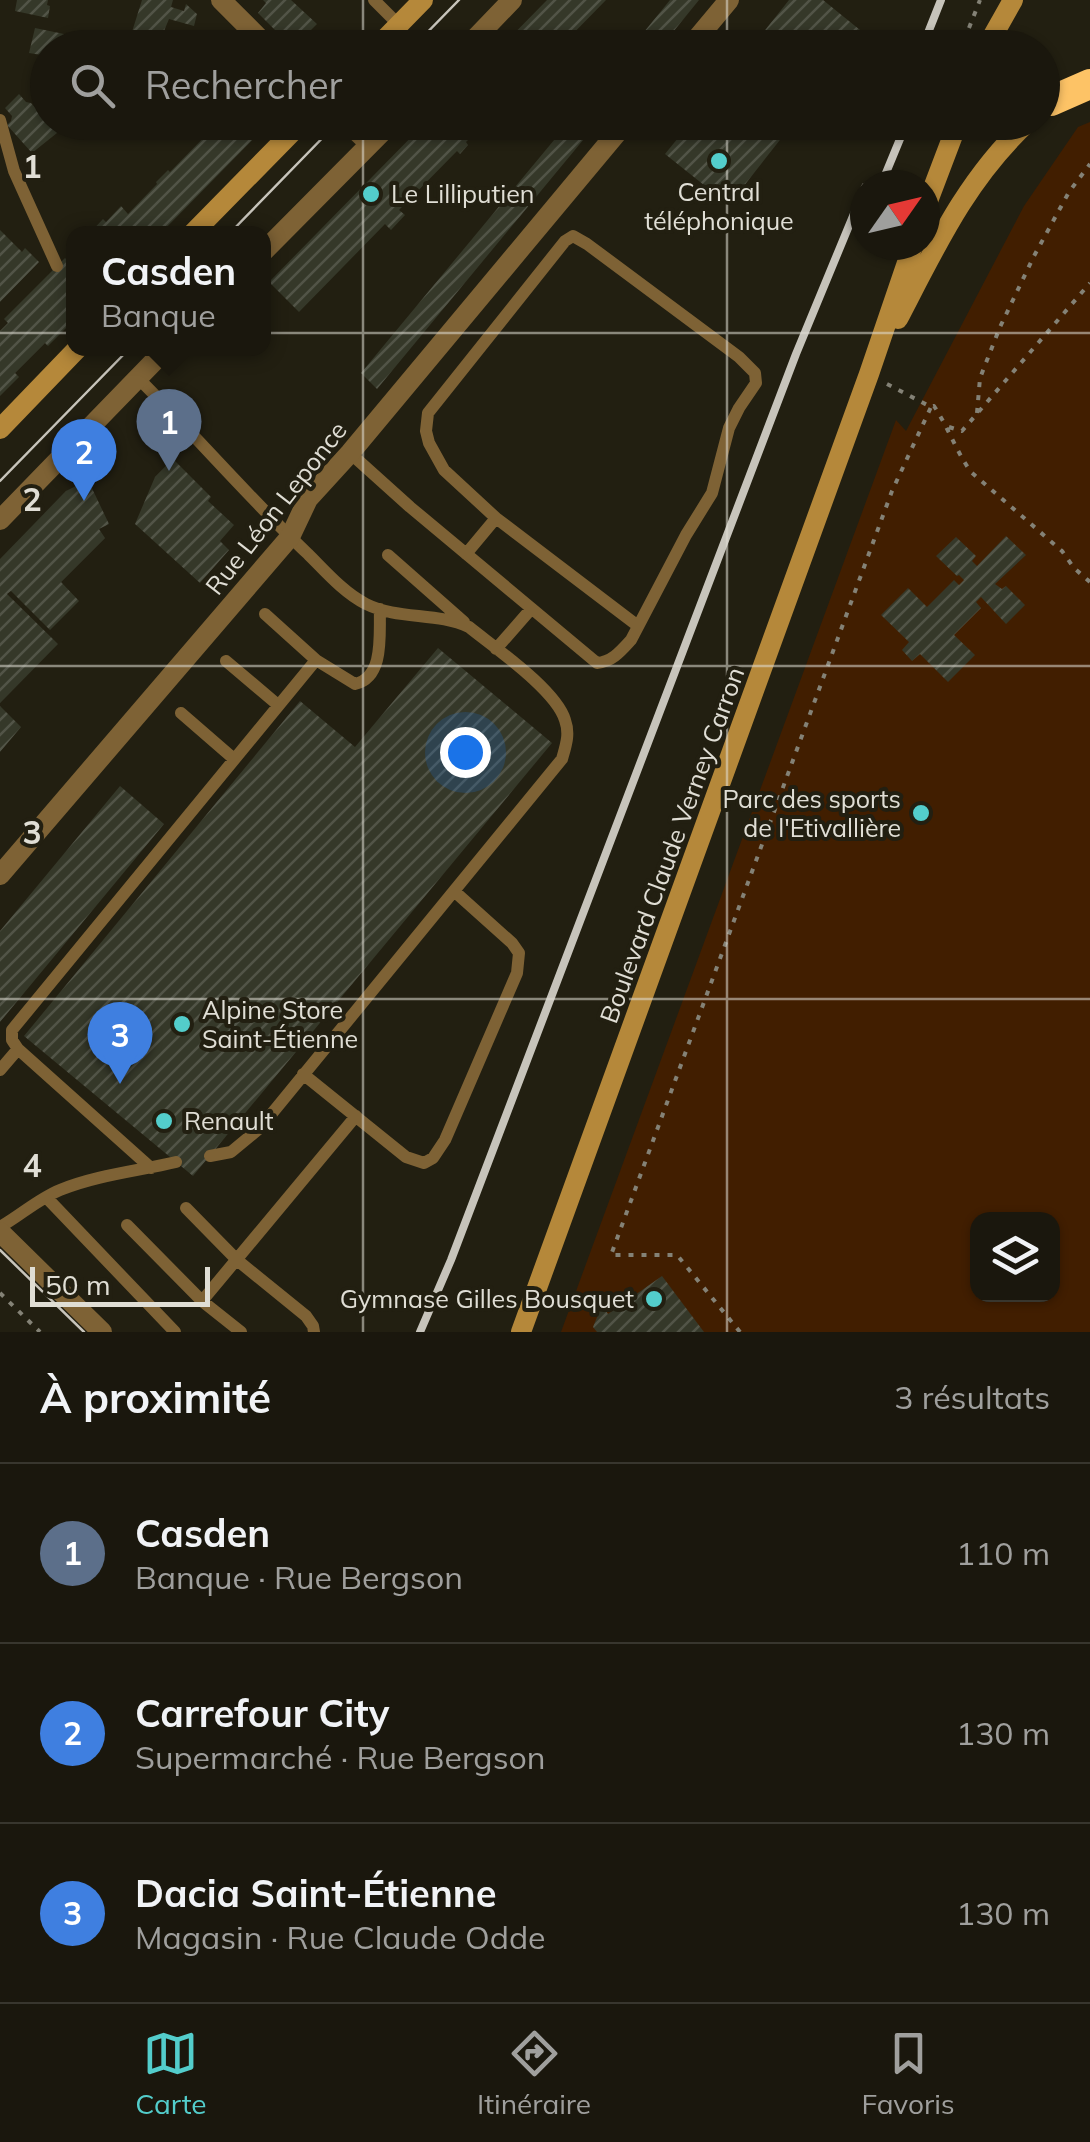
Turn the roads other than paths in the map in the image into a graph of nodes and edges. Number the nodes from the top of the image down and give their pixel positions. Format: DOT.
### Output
graph roads {
  1 [pos="221,0"];
  2 [pos="374,0"];
  3 [pos="424,0"];
  4 [pos="512,0"];
  5 [pos="728,0"];
  6 [pos="1013,0"];
  7 [pos="399,25"];
  8 [pos="252,30"];
  9 [pos="394,30"];
  10 [pos="483,30"];
  11 [pos="704,30"];
  12 [pos="996,30"];
  13 [pos="1090,75"];
  14 [pos="1090,84"];
  15 [pos="1060,96"];
  16 [pos="1060,99"];
  17 [pos="0,120"];
  18 [pos="284,140"];
  19 [pos="366,140"];
  20 [pos="374,140"];
  21 [pos="611,140"];
  22 [pos="951,140"];
  23 [pos="1011,140"];
  24 [pos="370,144"];
  25 [pos="940,170"];
  26 [pos="200,226"];
  27 [pos="271,245"];
  28 [pos="907,260"];
  29 [pos="57,266"];
  30 [pos="70,356"];
  31 [pos="160,356"];
  32 [pos="869,374"];
  33 [pos="138,378"];
  34 [pos="0,429"];
  35 [pos="350,452"];
  36 [pos="496,518"];
  37 [pos="0,520"];
  38 [pos="290,537"];
  39 [pos="466,554"];
  40 [pos="388,555"];
  41 [pos="380,609"];
  42 [pos="531,609"];
  43 [pos="266,614"];
  44 [pos="470,626"];
  45 [pos="638,626"];
  46 [pos="496,649"];
  47 [pos="316,660"];
  48 [pos="226,661"];
  49 [pos="278,706"];
  50 [pos="181,713"];
  51 [pos="234,759"];
  52 [pos="0,875"];
  53 [pos="454,891"];
  54 [pos="18,1049"];
  55 [pos="0,1070"];
  56 [pos="304,1074"];
  57 [pos="356,1116"];
  58 [pos="210,1156"];
  59 [pos="176,1162"];
  60 [pos="151,1168"];
  61 [pos="46,1197"];
  62 [pos="186,1208"];
  63 [pos="127,1225"];
  64 [pos="0,1230"];
  65 [pos="237,1260"];
  66 [pos="202,1301"];
  67 [pos="102,1332"];
  68 [pos="175,1332"];
  69 [pos="241,1332"];
  70 [pos="314,1332"];
  71 [pos="522,1332"];
  1 -- 8 [label="street"];
  2 -- 7 [label="lane"];
  3 -- 7 [label="main road"];
  4 -- 10 [label="street"];
  5 -- 11 [label="street"];
  6 -- 12 [label="main road"];
  7 -- 9 [label="main road"];
  13 -- 15 [label="main road"];
  14 -- 16 [label="highway"];
  17 -- 29 [label="lane"];
  18 -- 26 [label="main road"];
  19 -- 24 [label="street"];
  20 -- 24 [label="street"];
  21 -- 35 [label="street, Rue Léon Leponce"];
  22 -- 25 [label="main road"];
  23 -- 32 [label="main road, Boulevard Claude Verney Carron"];
  24 -- 27 [label="street"];
  28 -- 32 [label="main road, Boulevard Claude Verney Carron"];
  30 -- 34 [label="main road"];
  31 -- 33 [label="street"];
  32 -- 71 [label="main road, Boulevard Claude Verney Carron"];
  33 -- 37 [label="street"];
  33 -- 38 [label="lane"];
  35 -- 38 [label="street, Rue Léon Leponce"];
  35 -- 39 [label="lane"];
  36 -- 39 [label="lane"];
  36 -- 45 [label="lane"];
  36 -- 45 [label="lane"];
  38 -- 41 [label="lane"];
  38 -- 52 [label="street, Rue Léon Leponce"];
  39 -- 42 [label="lane"];
  40 -- 44 [label="lane"];
  41 -- 44 [label="lane"];
  41 -- 47 [label="lane"];
  42 -- 45 [label="lane"];
  42 -- 46 [label="lane"];
  43 -- 47 [label="lane"];
  44 -- 46 [label="lane"];
  46 -- 53 [label="lane"];
  47 -- 49 [label="lane"];
  48 -- 49 [label="lane"];
  49 -- 51 [label="lane"];
  50 -- 51 [label="lane"];
  51 -- 54 [label="lane"];
  53 -- 56 [label="lane"];
  53 -- 57 [label="lane"];
  54 -- 55 [label="lane"];
  54 -- 60 [label="lane"];
  56 -- 57 [label="lane"];
  56 -- 58 [label="lane"];
  57 -- 65 [label="lane"];
  59 -- 60 [label="lane"];
  60 -- 61 [label="lane"];
  61 -- 64 [label="lane"];
  61 -- 68 [label="lane"];
  62 -- 65 [label="lane"];
  63 -- 66 [label="lane"];
  64 -- 67 [label="street"];
  65 -- 66 [label="lane"];
  65 -- 70 [label="lane"];
  66 -- 69 [label="lane"];
}
